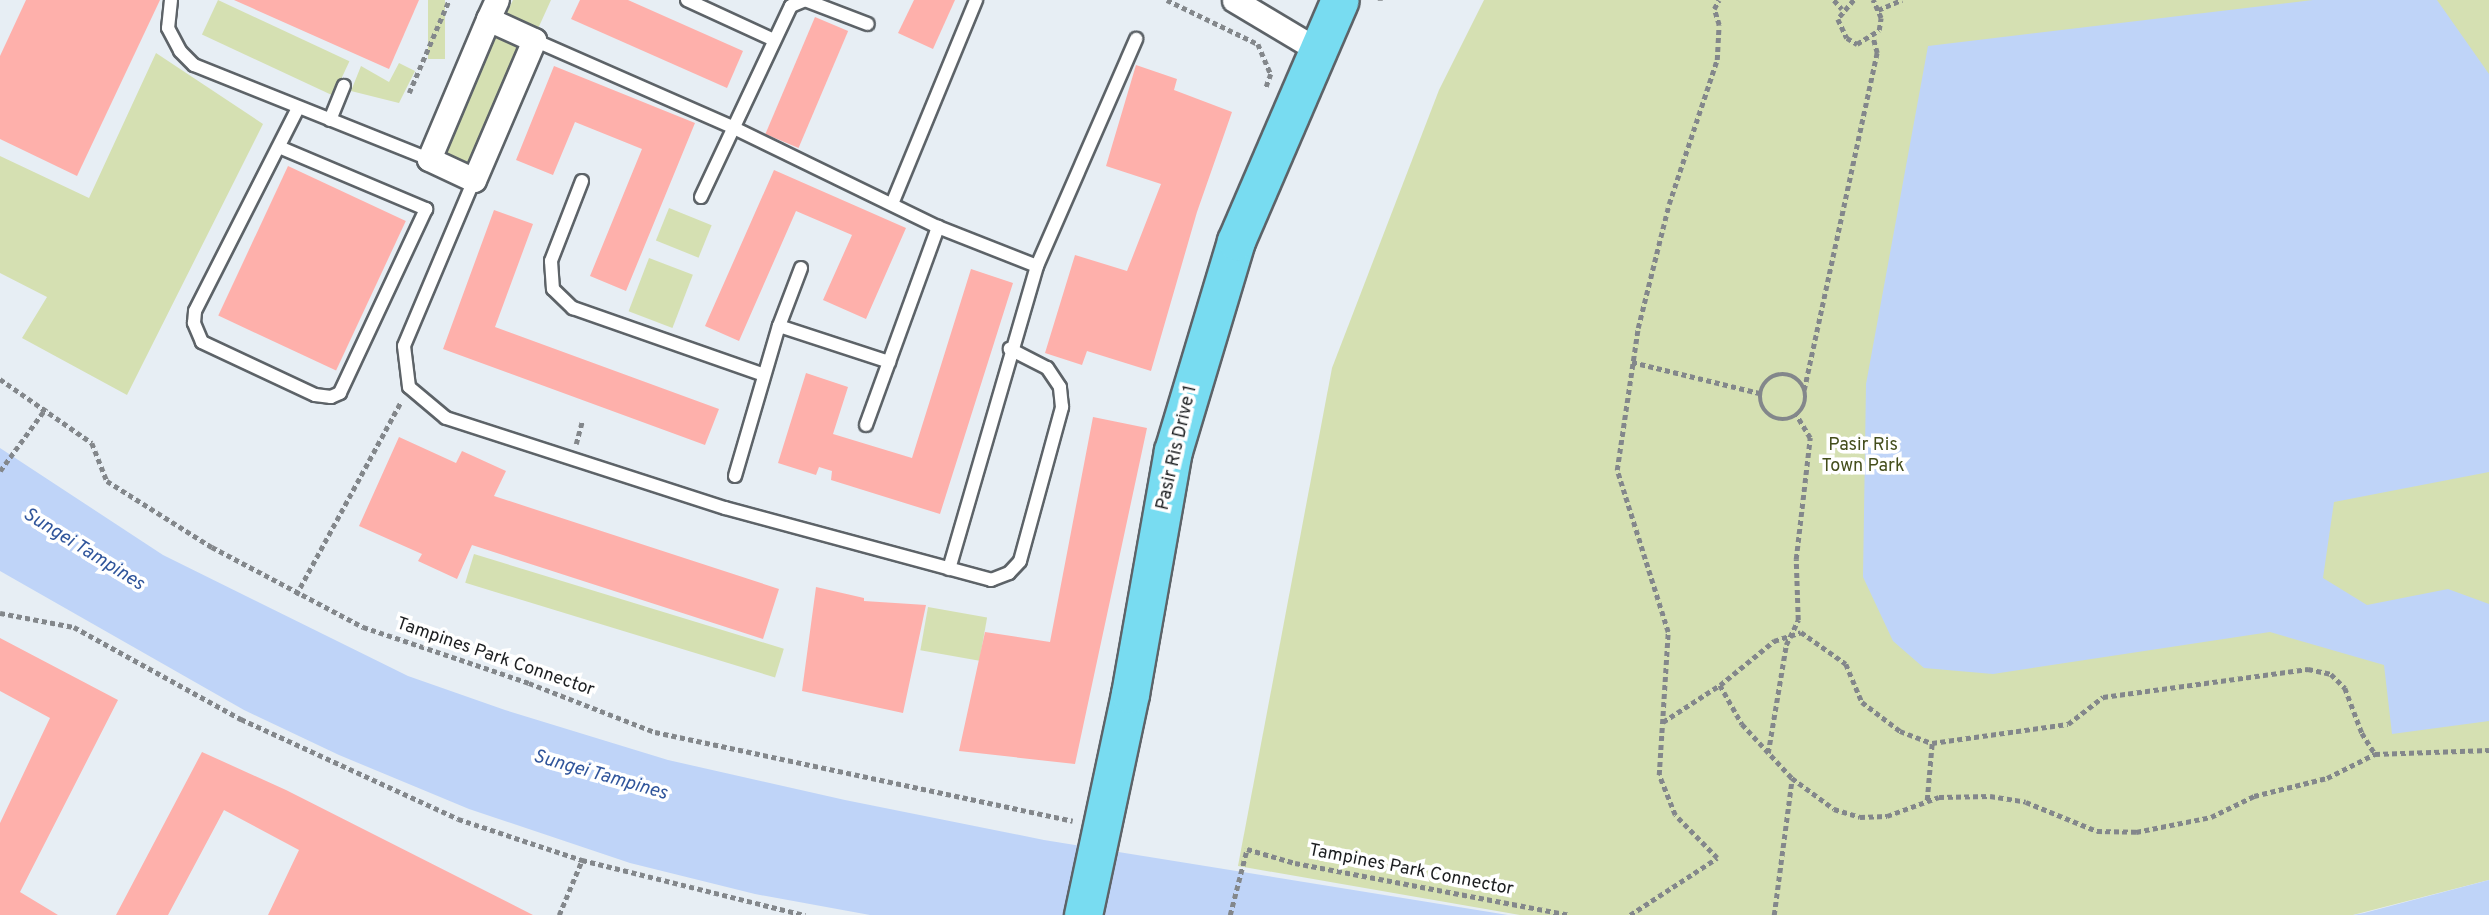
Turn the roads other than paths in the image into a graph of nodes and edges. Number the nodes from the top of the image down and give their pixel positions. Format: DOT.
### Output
graph roads {
  1 [pos="170,0"];
  2 [pos="687,0"];
  3 [pos="976,0"];
  4 [pos="1234,0"];
  5 [pos="1320,0"];
  6 [pos="1340,0"];
  7 [pos="492,10"];
  8 [pos="868,24"];
  9 [pos="1136,39"];
  10 [pos="534,40"];
  11 [pos="774,40"];
  12 [pos="1308,44"];
  13 [pos="344,86"];
  14 [pos="298,108"];
  15 [pos="330,120"];
  16 [pos="734,128"];
  17 [pos="279,147"];
  18 [pos="429,159"];
  19 [pos="474,180"];
  20 [pos="582,181"];
  21 [pos="701,197"];
  22 [pos="892,204"];
  23 [pos="938,228"];
  24 [pos="1037,266"];
  25 [pos="801,268"];
  26 [pos="779,326"];
  27 [pos="1010,349"];
  28 [pos="889,362"];
  29 [pos="764,375"];
  30 [pos="866,425"];
  31 [pos="735,475"];
  32 [pos="949,569"];
  33 [pos="1089,822"];
  34 [pos="1070,915"];
  35 [pos="1083,915"];
  1 -- 14 [label="lane"];
  2 -- 11 [label="lane"];
  3 -- 22 [label="lane"];
  4 -- 12 [label="street"];
  5 -- 12 [label="main road, Pasir Ris Drive 1"];
  6 -- 12 [label="main road, Pasir Ris Drive 1"];
  7 -- 10 [label="street"];
  7 -- 18 [label="street"];
  8 -- 11 [label="lane"];
  9 -- 24 [label="lane"];
  10 -- 16 [label="lane"];
  10 -- 19 [label="street"];
  11 -- 16 [label="lane"];
  12 -- 33 [label="main road, Pasir Ris Drive 1"];
  13 -- 15 [label="lane"];
  14 -- 15 [label="lane"];
  14 -- 17 [label="lane"];
  15 -- 18 [label="lane"];
  16 -- 21 [label="lane"];
  16 -- 22 [label="lane"];
  17 -- 17 [label="lane"];
  18 -- 19 [label="street"];
  19 -- 32 [label="lane"];
  20 -- 29 [label="lane"];
  22 -- 23 [label="lane"];
  23 -- 24 [label="lane"];
  23 -- 28 [label="lane"];
  24 -- 27 [label="lane"];
  25 -- 26 [label="lane"];
  26 -- 28 [label="lane"];
  26 -- 29 [label="lane"];
  27 -- 32 [label="lane"];
  27 -- 32 [label="lane"];
  28 -- 30 [label="lane"];
  29 -- 31 [label="lane"];
  33 -- 34 [label="main road, Pasir Ris Drive 1"];
  33 -- 35 [label="main road, Pasir Ris Drive 1"];
}
